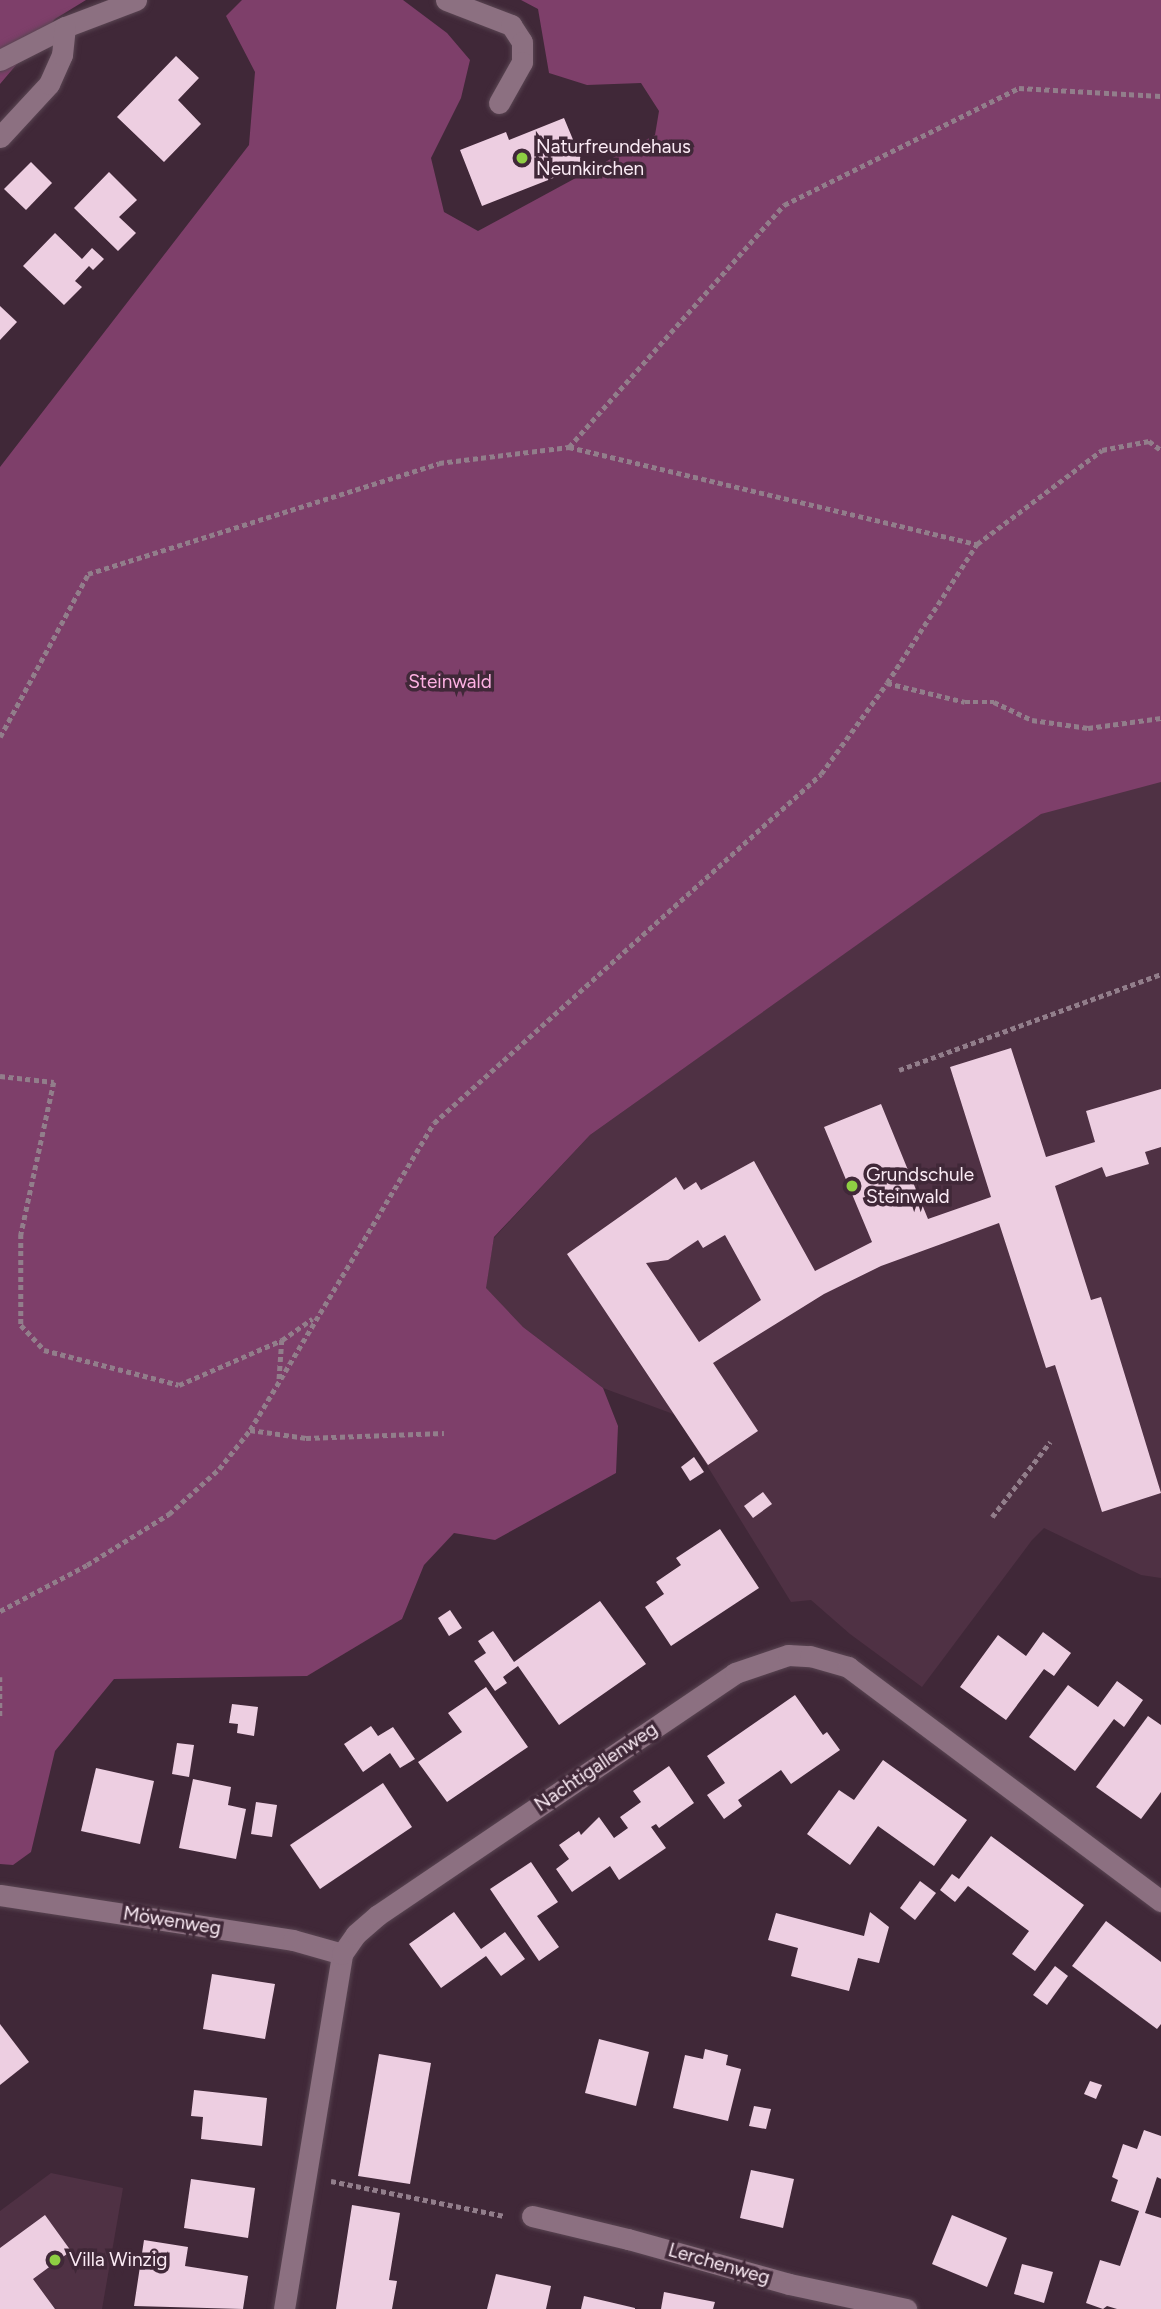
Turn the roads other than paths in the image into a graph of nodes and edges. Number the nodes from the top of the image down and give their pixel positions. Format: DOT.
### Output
graph roads {
  1 [pos="136,0"];
  2 [pos="446,0"];
  3 [pos="65,27"];
  4 [pos="0,60"];
  5 [pos="499,103"];
  6 [pos="0,137"];
  7 [pos="0,1895"];
  8 [pos="1161,1901"];
  9 [pos="342,1954"];
  10 [pos="532,2216"];
  11 [pos="284,2309"];
  12 [pos="906,2309"];
  1 -- 3 [label="street"];
  2 -- 5 [label="street"];
  3 -- 4 [label="street"];
  3 -- 6 [label="street"];
  7 -- 9 [label="street, Möwenweg"];
  8 -- 9 [label="street, Nachtigallenweg"];
  9 -- 11 [label="street"];
  10 -- 12 [label="street, Lerchenweg"];
}
